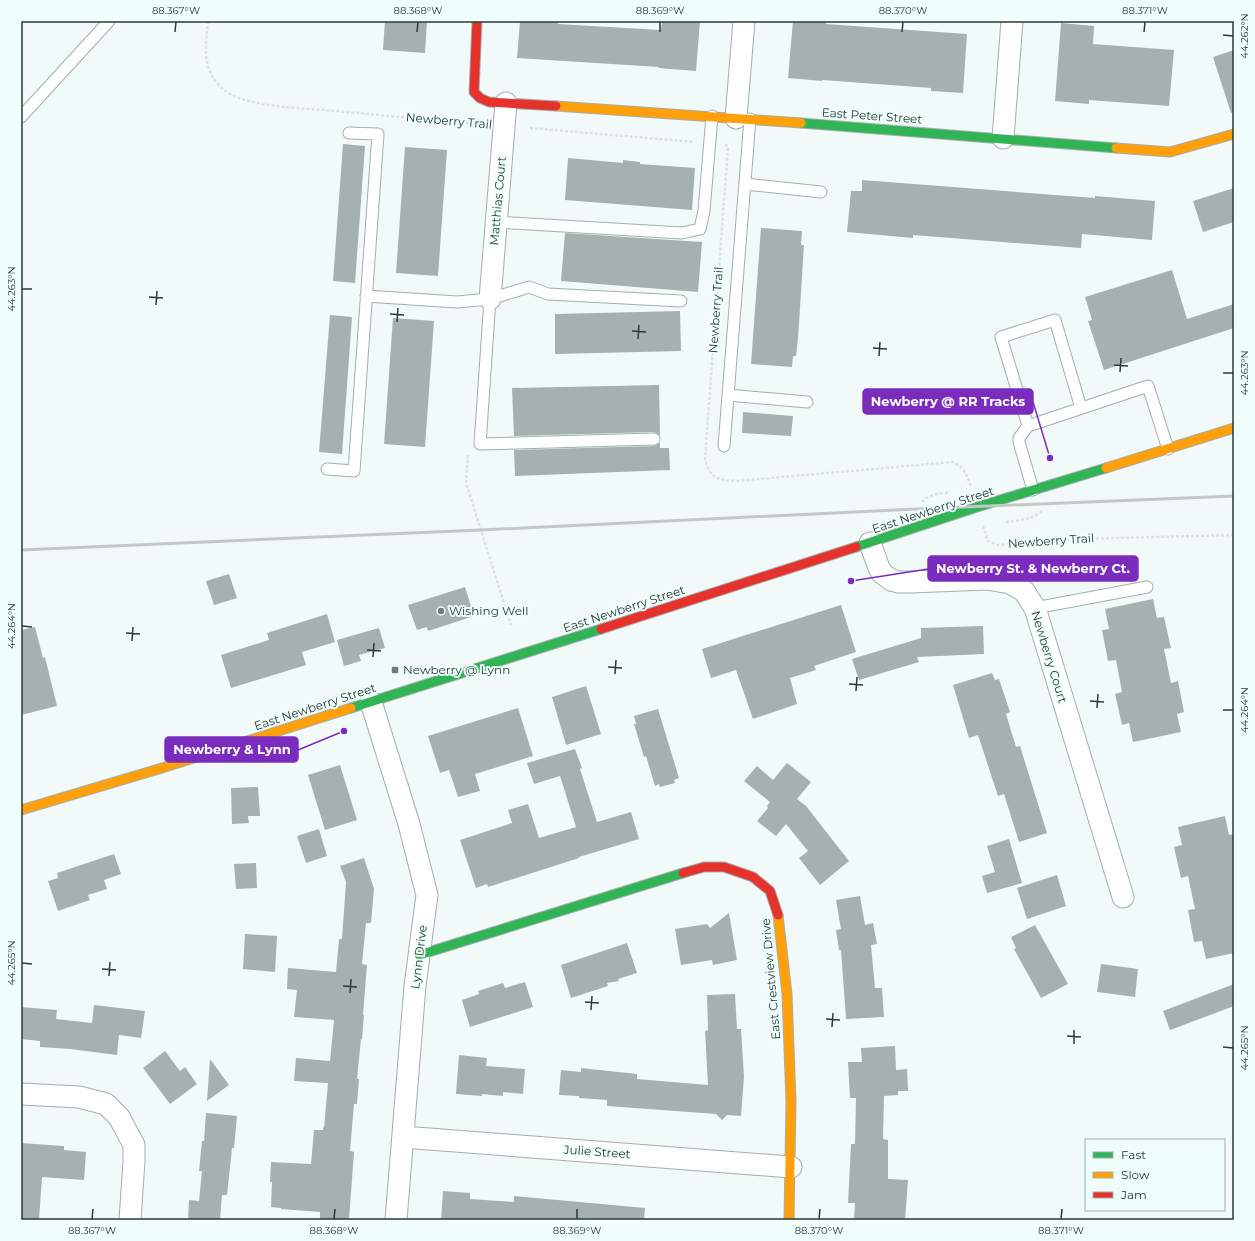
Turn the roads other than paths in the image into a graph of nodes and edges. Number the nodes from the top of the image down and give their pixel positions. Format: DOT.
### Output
graph roads {
  1 [pos="109,21"];
  2 [pos="477,21"];
  3 [pos="744,21"];
  4 [pos="1012,21"];
  5 [pos="506,103"];
  6 [pos="712,116"];
  7 [pos="21,117"];
  8 [pos="743,119"];
  9 [pos="349,133"];
  10 [pos="1234,134"];
  11 [pos="1003,138"];
  12 [pos="745,184"];
  13 [pos="821,192"];
  14 [pos="497,222"];
  15 [pos="366,296"];
  16 [pos="490,299"];
  17 [pos="681,301"];
  18 [pos="728,395"];
  19 [pos="807,402"];
  20 [pos="1081,408"];
  21 [pos="1028,426"];
  22 [pos="1234,428"];
  23 [pos="654,439"];
  24 [pos="724,446"];
  25 [pos="1168,449"];
  26 [pos="328,469"];
  27 [pos="1033,490"];
  28 [pos="870,543"];
  29 [pos="1147,587"];
  30 [pos="1035,608"];
  31 [pos="371,702"];
  32 [pos="21,810"];
  33 [pos="1123,897"];
  34 [pos="419,955"];
  35 [pos="21,1094"];
  36 [pos="403,1137"];
  37 [pos="791,1167"];
  38 [pos="130,1220"];
  39 [pos="396,1220"];
  40 [pos="789,1220"];
  1 -- 7 [label="lane"];
  2 -- 5 [label="street, East Peter Street"];
  3 -- 8 [label="street"];
  4 -- 11 [label="street"];
  5 -- 6 [label="street, East Peter Street"];
  5 -- 14 [label="street, Matthias Court"];
  6 -- 8 [label="street, East Peter Street"];
  6 -- 14 [label="lane"];
  8 -- 11 [label="street, East Peter Street"];
  8 -- 12 [label="lane"];
  9 -- 15 [label="lane"];
  10 -- 11 [label="street, East Peter Street"];
  12 -- 13 [label="lane"];
  12 -- 18 [label="lane"];
  14 -- 16 [label="street, Matthias Court"];
  15 -- 16 [label="lane"];
  15 -- 26 [label="lane"];
  16 -- 17 [label="lane"];
  16 -- 23 [label="lane"];
  18 -- 19 [label="lane"];
  18 -- 24 [label="lane"];
  20 -- 21 [label="lane"];
  20 -- 21 [label="lane"];
  20 -- 25 [label="lane"];
  21 -- 27 [label="lane"];
  22 -- 25 [label="street, East Newberry Street"];
  25 -- 27 [label="street, East Newberry Street"];
  27 -- 28 [label="street, East Newberry Street"];
  28 -- 30 [label="street, Newberry Court"];
  28 -- 31 [label="street, East Newberry Street"];
  29 -- 30 [label="lane"];
  30 -- 33 [label="street, Newberry Court"];
  31 -- 32 [label="street, East Newberry Street"];
  31 -- 34 [label="street, Lynn Drive"];
  34 -- 36 [label="street, Lynn Drive"];
  34 -- 37 [label="street, East Crestview Drive"];
  35 -- 38 [label="street"];
  36 -- 37 [label="street, Julie Street"];
  36 -- 39 [label="street, Lynn Drive"];
  37 -- 40 [label="street, East Crestview Drive"];
}
